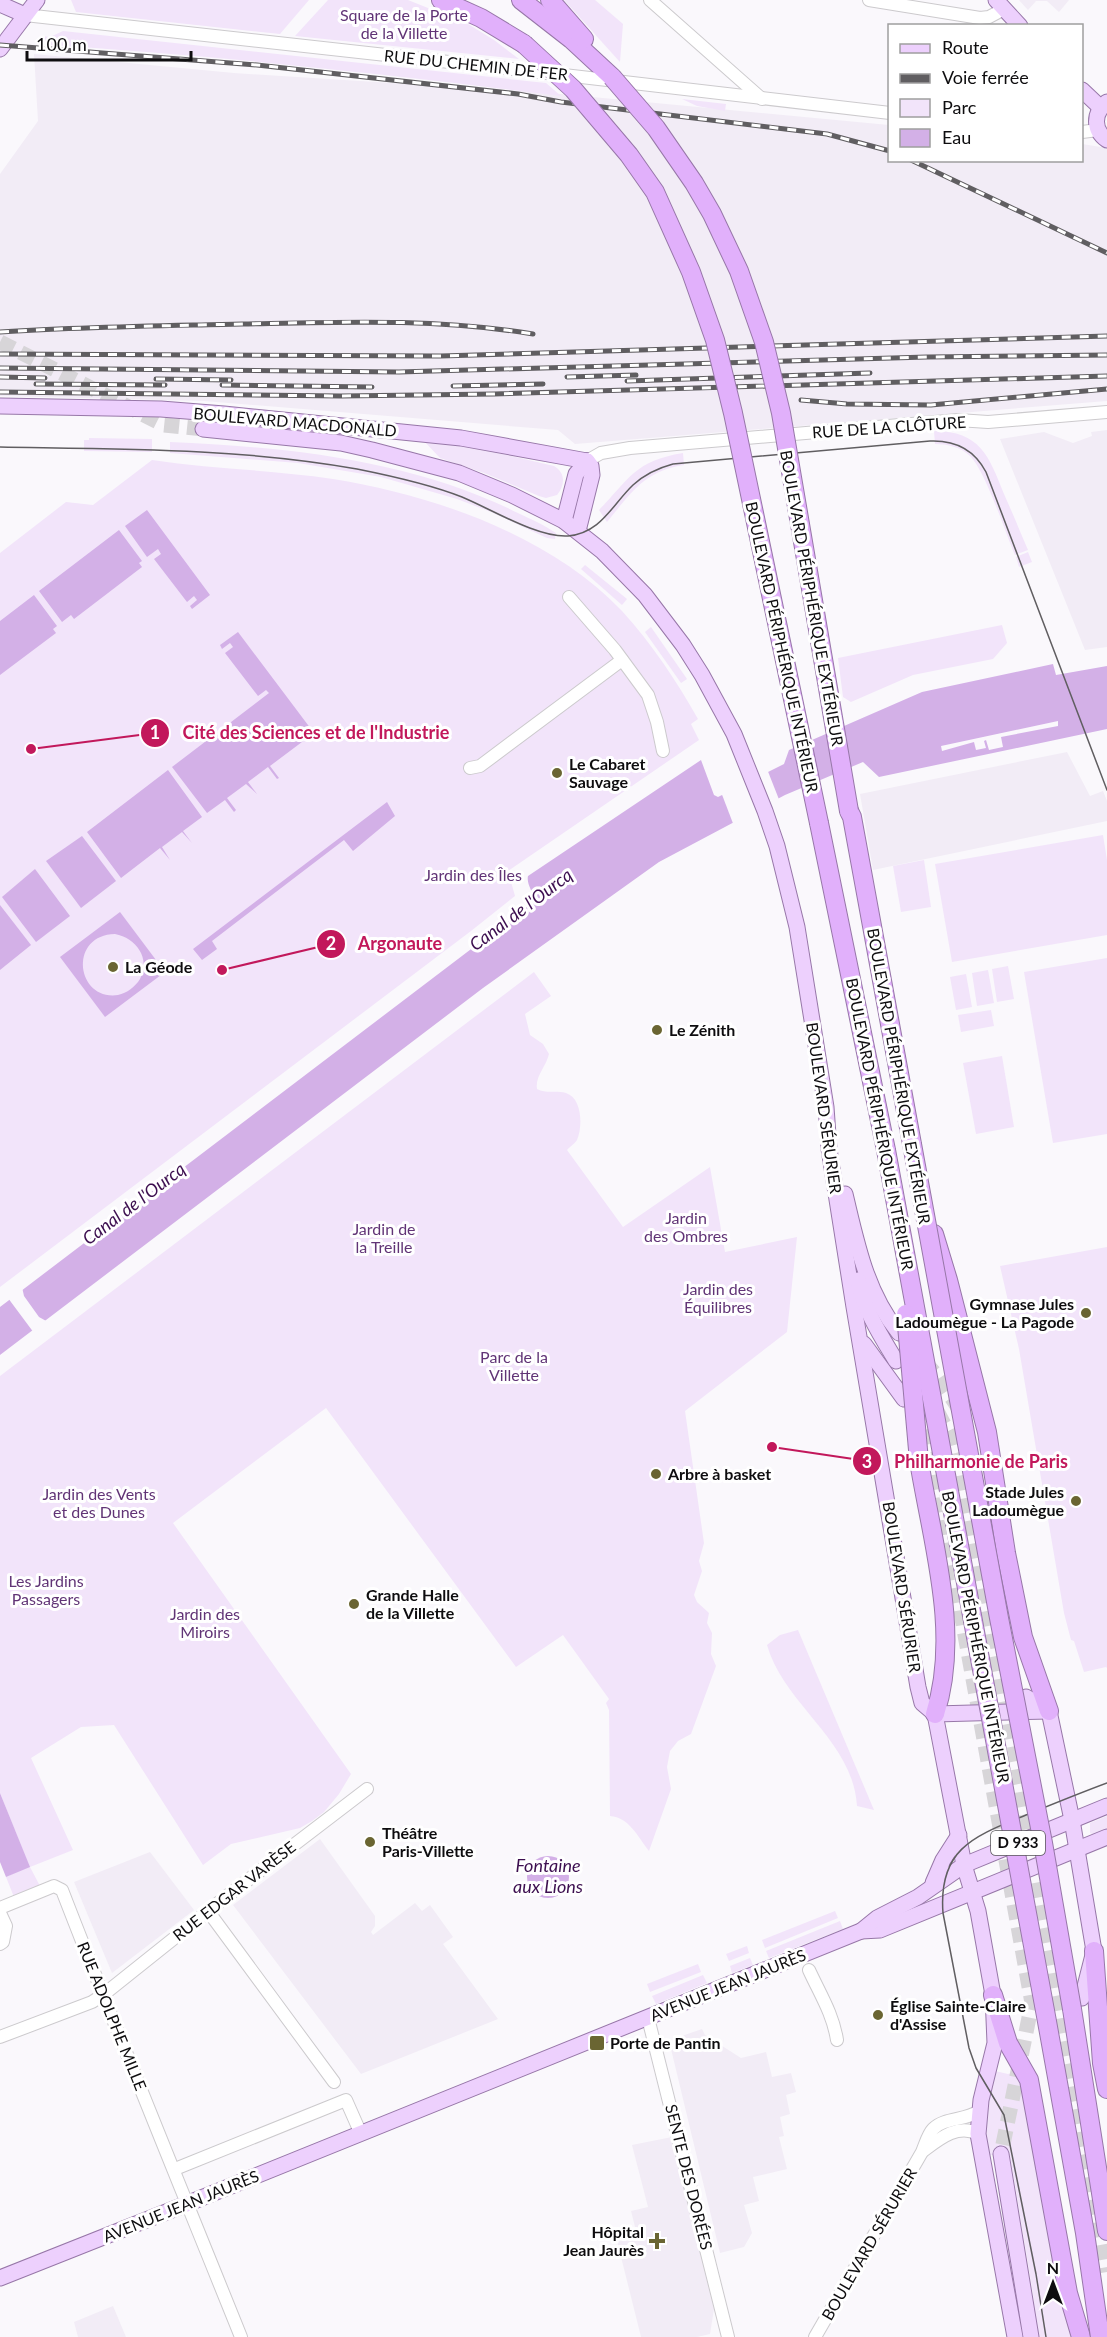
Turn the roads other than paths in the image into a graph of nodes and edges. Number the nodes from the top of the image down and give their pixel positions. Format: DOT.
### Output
graph roads {
  1 [pos="37,0"];
  2 [pos="441,0"];
  3 [pos="464,0"];
  4 [pos="521,0"];
  5 [pos="550,0"];
  6 [pos="650,0"];
  7 [pos="869,0"];
  8 [pos="0,4"];
  9 [pos="1000,4"];
  10 [pos="26,15"];
  11 [pos="1018,24"];
  12 [pos="524,44"];
  13 [pos="0,50"];
  14 [pos="612,77"];
  15 [pos="1083,91"];
  16 [pos="762,99"];
  17 [pos="1104,105"];
  18 [pos="888,113"];
  19 [pos="1083,132"];
  20 [pos="1103,135"];
  21 [pos="0,406"];
  22 [pos="1107,412"];
  23 [pos="203,429"];
  24 [pos="587,461"];
  25 [pos="564,521"];
  26 [pos="578,531"];
  27 [pos="569,597"];
  28 [pos="621,660"];
  29 [pos="663,751"];
  30 [pos="470,768"];
  31 [pos="775,839"];
  32 [pos="826,1107"];
  33 [pos="845,1194"];
  34 [pos="923,1208"];
  35 [pos="898,1217"];
  36 [pos="899,1333"];
  37 [pos="860,1339"];
  38 [pos="896,1361"];
  39 [pos="904,1399"];
  40 [pos="1026,1697"];
  41 [pos="1049,1711"];
  42 [pos="935,1714"];
  43 [pos="367,1789"];
  44 [pos="1107,1806"];
  45 [pos="1072,1820"];
  46 [pos="959,1835"];
  47 [pos="1107,1837"];
  48 [pos="1077,1849"];
  49 [pos="964,1864"];
  50 [pos="930,1888"];
  51 [pos="973,1892"];
  52 [pos="0,1908"];
  53 [pos="208,1911"];
  54 [pos="0,1913"];
  55 [pos="861,1931"];
  56 [pos="0,1944"];
  57 [pos="1094,1951"];
  58 [pos="809,1970"];
  59 [pos="103,1995"];
  60 [pos="993,1995"];
  61 [pos="1083,1998"];
  62 [pos="648,2018"];
  63 [pos="0,2037"];
  64 [pos="837,2040"];
  65 [pos="334,2082"];
  66 [pos="1107,2089"];
  67 [pos="979,2111"];
  68 [pos="361,2134"];
  69 [pos="978,2134"];
  70 [pos="922,2152"];
  71 [pos="1001,2154"];
  72 [pos="175,2169"];
  73 [pos="187,2204"];
  74 [pos="1107,2231"];
  75 [pos="0,2277"];
  76 [pos="242,2337"];
  77 [pos="728,2337"];
  78 [pos="815,2337"];
  79 [pos="1015,2337"];
  80 [pos="1031,2337"];
  81 [pos="1081,2337"];
  82 [pos="1100,2337"];
  1 -- 10 [label="main road"];
  2 -- 12 [label="highway"];
  3 -- 12 [label="highway, BOULEVARD PÉRIPHÉRIQUE INTÉRIEUR"];
  4 -- 14 [label="highway, BOULEVARD PÉRIPHÉRIQUE EXTÉRIEUR"];
  5 -- 14 [label="highway"];
  6 -- 16 [label="street"];
  7 -- 9 [label="street"];
  8 -- 10 [label="main road"];
  9 -- 11 [label="main road"];
  10 -- 13 [label="main road"];
  10 -- 16 [label="street, RUE DU CHEMIN DE FER"];
  12 -- 35 [label="highway, BOULEVARD PÉRIPHÉRIQUE INTÉRIEUR, bridge"];
  14 -- 34 [label="highway, BOULEVARD PÉRIPHÉRIQUE EXTÉRIEUR, bridge"];
  15 -- 17 [label="main road"];
  16 -- 18 [label="street, RUE DU CHEMIN DE FER"];
  17 -- 20 [label="main road"];
  19 -- 20 [label="street"];
  21 -- 24 [label="main road, BOULEVARD MACDONALD"];
  22 -- 24 [label="street, RUE DE LA CLÔTURE"];
  23 -- 25 [label="main road, BOULEVARD MACDONALD"];
  24 -- 25 [label="main road"];
  24 -- 26 [label="main road"];
  25 -- 26 [label="main road, BOULEVARD MACDONALD"];
  26 -- 31 [label="main road, BOULEVARD MACDONALD"];
  27 -- 28 [label="street"];
  28 -- 29 [label="street"];
  28 -- 30 [label="street"];
  31 -- 32 [label="main road, BOULEVARD SÉRURIER"];
  32 -- 33 [label="main road"];
  32 -- 37 [label="main road, BOULEVARD SÉRURIER"];
  33 -- 36 [label="main road"];
  33 -- 38 [label="main road"];
  34 -- 41 [label="highway, bridge"];
  34 -- 74 [label="highway, BOULEVARD PÉRIPHÉRIQUE EXTÉRIEUR, bridge"];
  35 -- 42 [label="highway, bridge"];
  35 -- 82 [label="highway, BOULEVARD PÉRIPHÉRIQUE INTÉRIEUR, bridge"];
  37 -- 39 [label="main road"];
  37 -- 42 [label="main road, BOULEVARD SÉRURIER"];
  40 -- 41 [label="main road"];
  41 -- 42 [label="main road"];
  41 -- 45 [label="main road"];
  42 -- 46 [label="main road, BOULEVARD SÉRURIER"];
  43 -- 53 [label="street, RUE EDGAR VARÈSE"];
  44 -- 45 [label="main road, D 933"];
  45 -- 48 [label="main road"];
  45 -- 49 [label="main road, D 933"];
  46 -- 49 [label="main road, BOULEVARD SÉRURIER"];
  46 -- 50 [label="main road"];
  47 -- 48 [label="main road, D 933"];
  48 -- 51 [label="main road, D 933"];
  48 -- 57 [label="main road"];
  49 -- 50 [label="main road, AVENUE JEAN JAURÈS"];
  49 -- 51 [label="main road, BOULEVARD SÉRURIER"];
  50 -- 55 [label="main road, AVENUE JEAN JAURÈS"];
  51 -- 55 [label="main road, AVENUE JEAN JAURÈS"];
  51 -- 60 [label="main road, BOULEVARD SÉRURIER"];
  52 -- 59 [label="street, RUE ADOLPHE MILLE"];
  53 -- 59 [label="street, RUE EDGAR VARÈSE"];
  53 -- 65 [label="street"];
  54 -- 56 [label="street"];
  55 -- 62 [label="main road, AVENUE JEAN JAURÈS"];
  57 -- 61 [label="main road"];
  57 -- 66 [label="highway"];
  58 -- 64 [label="street"];
  59 -- 63 [label="street, RUE EDGAR VARÈSE"];
  59 -- 72 [label="street, RUE ADOLPHE MILLE"];
  60 -- 67 [label="main road, BOULEVARD SÉRURIER"];
  60 -- 81 [label="highway"];
  62 -- 68 [label="main road, AVENUE JEAN JAURÈS"];
  62 -- 77 [label="street, SENTE DES DORÉES"];
  67 -- 69 [label="main road"];
  67 -- 70 [label="street, BOULEVARD SÉRURIER"];
  68 -- 72 [label="street"];
  68 -- 73 [label="main road, AVENUE JEAN JAURÈS"];
  69 -- 70 [label="street, BOULEVARD SÉRURIER"];
  69 -- 79 [label="main road"];
  70 -- 78 [label="street, BOULEVARD SÉRURIER"];
  71 -- 80 [label="main road"];
  72 -- 73 [label="street, RUE ADOLPHE MILLE"];
  73 -- 75 [label="main road, AVENUE JEAN JAURÈS"];
  73 -- 76 [label="street, RUE ADOLPHE MILLE"];
}
